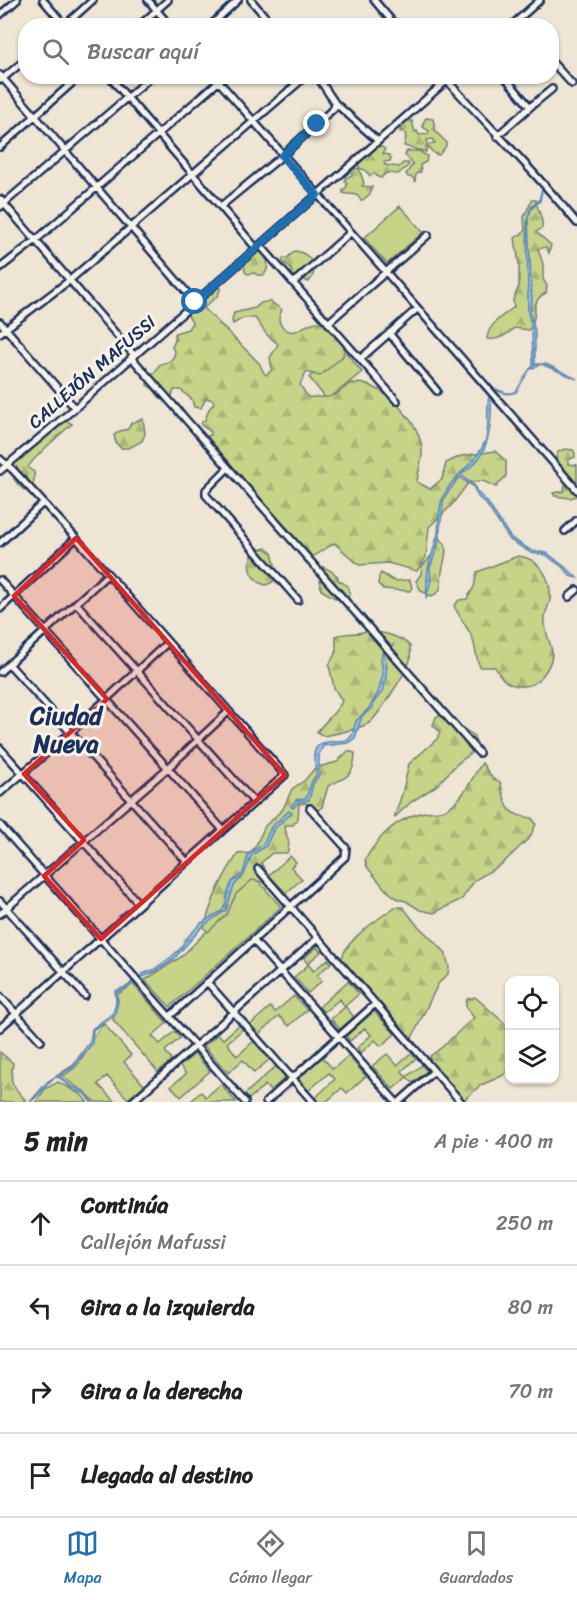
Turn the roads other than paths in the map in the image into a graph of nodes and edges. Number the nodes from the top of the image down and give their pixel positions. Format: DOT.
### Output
graph roads {
  1 [pos="17,0"];
  2 [pos="43,0"];
  3 [pos="93,0"];
  4 [pos="148,0"];
  5 [pos="168,0"];
  6 [pos="238,0"];
  7 [pos="251,0"];
  8 [pos="374,0"];
  9 [pos="540,0"];
  10 [pos="156,10"];
  11 [pos="0,15"];
  12 [pos="58,18"];
  13 [pos="72,18"];
  14 [pos="148,18"];
  15 [pos="163,18"];
  16 [pos="219,18"];
  17 [pos="266,18"];
  18 [pos="389,18"];
  19 [pos="521,18"];
  20 [pos="18,65"];
  21 [pos="559,70"];
  22 [pos="1,78"];
  23 [pos="71,84"];
  24 [pos="116,84"];
  25 [pos="143,84"];
  26 [pos="217,84"];
  27 [pos="221,84"];
  28 [pos="297,84"];
  29 [pos="322,84"];
  30 [pos="440,84"];
  31 [pos="452,84"];
  32 [pos="511,84"];
  33 [pos="572,84"];
  34 [pos="552,89"];
  35 [pos="127,98"];
  36 [pos="335,103"];
  37 [pos="530,107"];
  38 [pos="35,116"];
  39 [pos="254,122"];
  40 [pos="158,134"];
  41 [pos="497,136"];
  42 [pos="378,141"];
  43 [pos="0,147"];
  44 [pos="66,151"];
  45 [pos="282,156"];
  46 [pos="193,174"];
  47 [pos="97,188"];
  48 [pos="317,195"];
  49 [pos="1,204"];
  50 [pos="220,206"];
  51 [pos="577,223"];
  52 [pos="131,227"];
  53 [pos="350,233"];
  54 [pos="428,236"];
  55 [pos="36,240"];
  56 [pos="258,246"];
  57 [pos="0,268"];
  58 [pos="386,273"];
  59 [pos="70,280"];
  60 [pos="293,283"];
  61 [pos="195,302"];
  62 [pos="417,309"];
  63 [pos="0,322"];
  64 [pos="328,323"];
  65 [pos="2,330"];
  66 [pos="389,333"];
  67 [pos="133,356"];
  68 [pos="360,358"];
  69 [pos="437,391"];
  70 [pos="397,401"];
  71 [pos="75,408"];
  72 [pos="0,459"];
  73 [pos="6,465"];
  74 [pos="228,468"];
  75 [pos="0,471"];
  76 [pos="577,490"];
  77 [pos="43,503"];
  78 [pos="577,520"];
  79 [pos="565,531"];
  80 [pos="76,538"];
  81 [pos="0,543"];
  82 [pos="107,575"];
  83 [pos="0,580"];
  84 [pos="577,590"];
  85 [pos="14,596"];
  86 [pos="569,597"];
  87 [pos="298,600"];
  88 [pos="76,603"];
  89 [pos="0,609"];
  90 [pos="46,631"];
  91 [pos="167,643"];
  92 [pos="9,664"];
  93 [pos="137,671"];
  94 [pos="0,672"];
  95 [pos="107,699"];
  96 [pos="228,712"];
  97 [pos="70,733"];
  98 [pos="198,739"];
  99 [pos="0,748"];
  100 [pos="479,753"];
  101 [pos="169,767"];
  102 [pos="24,774"];
  103 [pos="0,793"];
  104 [pos="132,799"];
  105 [pos="254,802"];
  106 [pos="310,808"];
  107 [pos="0,825"];
  108 [pos="223,830"];
  109 [pos="84,840"];
  110 [pos="187,862"];
  111 [pos="258,869"];
  112 [pos="44,876"];
  113 [pos="0,901"];
  114 [pos="139,904"];
  115 [pos="291,906"];
  116 [pos="6,908"];
  117 [pos="0,914"];
  118 [pos="318,938"];
  119 [pos="100,939"];
  120 [pos="254,940"];
  121 [pos="280,970"];
  122 [pos="63,972"];
  123 [pos="207,982"];
  124 [pos="0,996"];
  125 [pos="85,996"];
  126 [pos="375,1004"];
  127 [pos="233,1012"];
  128 [pos="16,1014"];
  129 [pos="170,1016"];
  130 [pos="0,1028"];
  131 [pos="339,1037"];
  132 [pos="41,1041"];
  133 [pos="195,1046"];
  134 [pos="434,1071"];
  135 [pos="292,1078"];
  136 [pos="132,1102"];
  137 [pos="245,1102"];
  138 [pos="266,1102"];
  139 [pos="313,1102"];
  140 [pos="397,1102"];
  141 [pos="461,1102"];
  1 -- 11 [label="street"];
  2 -- 12 [label="street"];
  3 -- 13 [label="street"];
  4 -- 10 [label="street"];
  5 -- 10 [label="street"];
  6 -- 16 [label="street"];
  7 -- 17 [label="street"];
  8 -- 18 [label="street"];
  9 -- 19 [label="street"];
  10 -- 14 [label="street"];
  10 -- 15 [label="street"];
  20 -- 22 [label="street"];
  21 -- 33 [label="street"];
  22 -- 38 [label="street"];
  23 -- 38 [label="street"];
  24 -- 35 [label="street"];
  25 -- 35 [label="street"];
  26 -- 40 [label="street"];
  27 -- 39 [label="street"];
  28 -- 39 [label="street"];
  29 -- 36 [label="street"];
  30 -- 42 [label="street, CALLEJÓN MAFUSSI"];
  31 -- 41 [label="street"];
  32 -- 37 [label="street"];
  34 -- 37 [label="street"];
  35 -- 40 [label="street"];
  35 -- 44 [label="street"];
  36 -- 42 [label="street"];
  36 -- 45 [label="street"];
  37 -- 41 [label="street"];
  38 -- 43 [label="street"];
  38 -- 44 [label="street"];
  39 -- 45 [label="street"];
  39 -- 46 [label="street"];
  40 -- 46 [label="street"];
  40 -- 47 [label="street"];
  41 -- 51 [label="street"];
  42 -- 48 [label="street, CALLEJÓN MAFUSSI"];
  44 -- 47 [label="street"];
  44 -- 49 [label="street"];
  45 -- 48 [label="street"];
  45 -- 50 [label="street"];
  46 -- 50 [label="street"];
  46 -- 52 [label="street"];
  47 -- 52 [label="street"];
  47 -- 55 [label="street"];
  48 -- 53 [label="street"];
  48 -- 56 [label="street, CALLEJÓN MAFUSSI"];
  49 -- 55 [label="street"];
  50 -- 56 [label="street"];
  52 -- 59 [label="street"];
  52 -- 61 [label="street"];
  53 -- 58 [label="street"];
  53 -- 60 [label="street"];
  54 -- 58 [label="street"];
  55 -- 57 [label="street"];
  55 -- 59 [label="street"];
  56 -- 60 [label="street"];
  56 -- 61 [label="street, CALLEJÓN MAFUSSI"];
  58 -- 62 [label="street"];
  58 -- 64 [label="street"];
  59 -- 65 [label="street"];
  59 -- 67 [label="street"];
  60 -- 64 [label="street"];
  61 -- 67 [label="street, CALLEJÓN MAFUSSI"];
  62 -- 66 [label="street"];
  62 -- 76 [label="street"];
  63 -- 65 [label="street"];
  64 -- 68 [label="street"];
  65 -- 71 [label="street"];
  66 -- 68 [label="street"];
  66 -- 69 [label="street"];
  67 -- 71 [label="street, CALLEJÓN MAFUSSI"];
  67 -- 74 [label="street"];
  68 -- 70 [label="street"];
  71 -- 73 [label="street, CALLEJÓN MAFUSSI"];
  72 -- 73 [label="street"];
  73 -- 75 [label="street, CALLEJÓN MAFUSSI"];
  73 -- 77 [label="street"];
  74 -- 87 [label="street"];
  74 -- 100 [label="street"];
  77 -- 80 [label="street"];
  77 -- 81 [label="street"];
  78 -- 79 [label="street"];
  80 -- 82 [label="street"];
  80 -- 85 [label="street"];
  82 -- 88 [label="street"];
  82 -- 91 [label="street"];
  83 -- 85 [label="street"];
  84 -- 86 [label="street"];
  85 -- 89 [label="street"];
  85 -- 90 [label="street"];
  88 -- 90 [label="street"];
  88 -- 93 [label="street"];
  90 -- 92 [label="street"];
  90 -- 95 [label="street"];
  91 -- 93 [label="street"];
  91 -- 96 [label="street"];
  92 -- 94 [label="street"];
  92 -- 97 [label="street"];
  93 -- 95 [label="street"];
  93 -- 98 [label="street"];
  95 -- 97 [label="street"];
  95 -- 101 [label="street"];
  96 -- 98 [label="street"];
  96 -- 105 [label="street"];
  97 -- 102 [label="street"];
  97 -- 104 [label="street"];
  98 -- 101 [label="street"];
  98 -- 105 [label="street"];
  99 -- 102 [label="street"];
  101 -- 104 [label="street"];
  101 -- 108 [label="street"];
  102 -- 103 [label="street"];
  102 -- 109 [label="street"];
  104 -- 109 [label="street"];
  104 -- 110 [label="street"];
  105 -- 108 [label="street"];
  106 -- 115 [label="street"];
  107 -- 112 [label="street"];
  108 -- 110 [label="street"];
  109 -- 112 [label="street"];
  109 -- 114 [label="street"];
  110 -- 114 [label="street"];
  111 -- 115 [label="street"];
  112 -- 116 [label="street"];
  112 -- 119 [label="street"];
  113 -- 116 [label="street"];
  114 -- 119 [label="street"];
  115 -- 118 [label="street"];
  115 -- 120 [label="street"];
  116 -- 117 [label="street"];
  116 -- 122 [label="street"];
  118 -- 121 [label="street"];
  118 -- 126 [label="street"];
  119 -- 122 [label="street"];
  119 -- 129 [label="street"];
  120 -- 121 [label="street"];
  120 -- 123 [label="street"];
  121 -- 127 [label="street"];
  121 -- 131 [label="street"];
  122 -- 125 [label="street"];
  122 -- 128 [label="street"];
  123 -- 127 [label="street"];
  123 -- 129 [label="street"];
  124 -- 128 [label="street"];
  126 -- 131 [label="street"];
  126 -- 134 [label="street"];
  127 -- 133 [label="street"];
  127 -- 135 [label="street"];
  128 -- 130 [label="street"];
  128 -- 132 [label="street"];
  129 -- 133 [label="street"];
  131 -- 135 [label="street"];
  131 -- 140 [label="street"];
  133 -- 136 [label="street"];
  133 -- 137 [label="street"];
  134 -- 140 [label="street"];
  134 -- 141 [label="street"];
  135 -- 138 [label="street"];
  135 -- 139 [label="street"];
}
